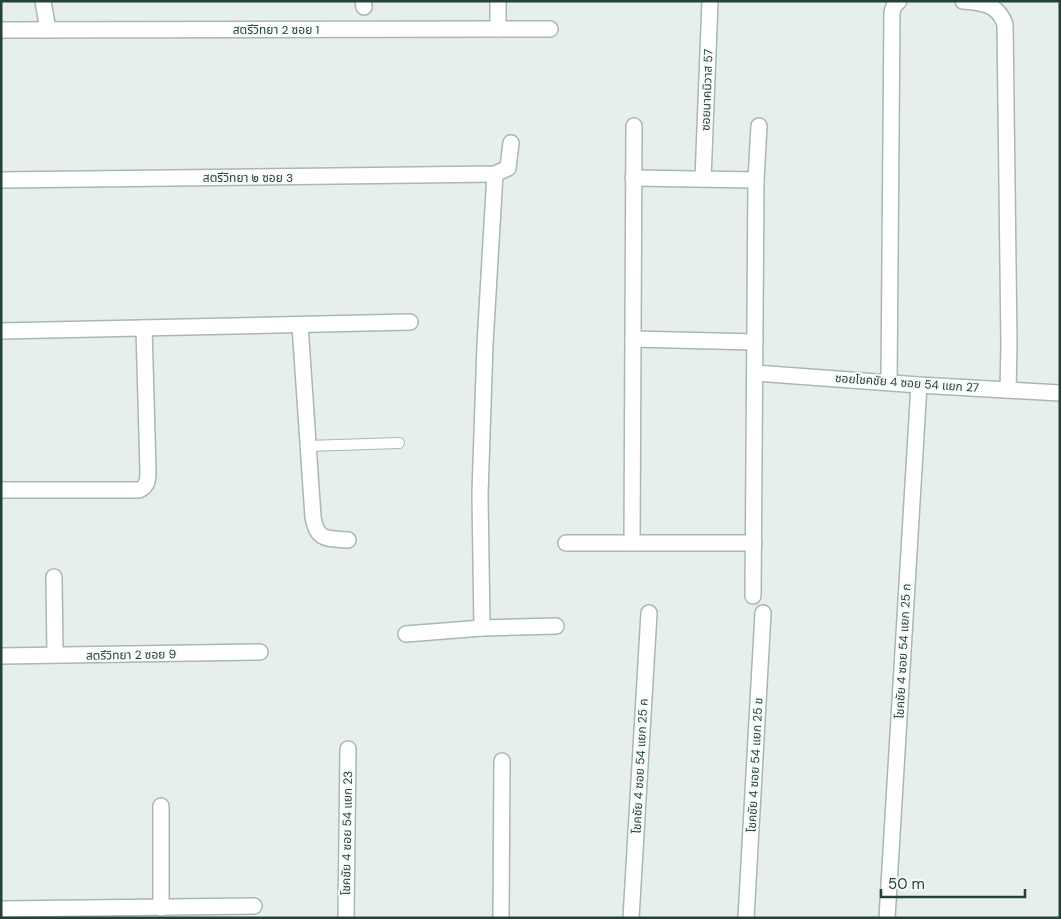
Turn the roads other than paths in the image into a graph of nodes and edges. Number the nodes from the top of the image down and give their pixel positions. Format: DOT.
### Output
graph roads {
  1 [pos="43,1"];
  2 [pos="498,1"];
  3 [pos="710,1"];
  4 [pos="899,1"];
  5 [pos="963,1"];
  6 [pos="498,29"];
  7 [pos="550,29"];
  8 [pos="1,30"];
  9 [pos="48,30"];
  10 [pos="634,126"];
  11 [pos="759,126"];
  12 [pos="511,143"];
  13 [pos="495,174"];
  14 [pos="633,178"];
  15 [pos="703,179"];
  16 [pos="1,180"];
  17 [pos="756,180"];
  18 [pos="410,322"];
  19 [pos="300,325"];
  20 [pos="144,328"];
  21 [pos="1,331"];
  22 [pos="633,339"];
  23 [pos="755,342"];
  24 [pos="755,373"];
  25 [pos="889,382"];
  26 [pos="919,385"];
  27 [pos="1008,390"];
  28 [pos="1060,393"];
  29 [pos="399,443"];
  30 [pos="308,446"];
  31 [pos="1,490"];
  32 [pos="348,540"];
  33 [pos="566,543"];
  34 [pos="632,543"];
  35 [pos="754,544"];
  36 [pos="54,578"];
  37 [pos="753,596"];
  38 [pos="649,613"];
  39 [pos="763,613"];
  40 [pos="556,626"];
  41 [pos="482,628"];
  42 [pos="406,634"];
  43 [pos="260,652"];
  44 [pos="56,655"];
  45 [pos="1,656"];
  46 [pos="348,749"];
  47 [pos="502,761"];
  48 [pos="161,806"];
  49 [pos="254,906"];
  50 [pos="161,908"];
  51 [pos="1,909"];
  52 [pos="207,912"];
  53 [pos="77,913"];
  54 [pos="346,918"];
  55 [pos="501,918"];
  56 [pos="631,918"];
  57 [pos="746,918"];
  58 [pos="887,918"];
  1 -- 9 [label="street"];
  2 -- 6 [label="street"];
  3 -- 15 [label="street, ซอยนาคนิวาส 57"];
  4 -- 25 [label="street"];
  5 -- 27 [label="street"];
  6 -- 7 [label="street, สตรีวิทยา 2 ซอย 1"];
  6 -- 9 [label="street, สตรีวิทยา 2 ซอย 1"];
  8 -- 9 [label="street, สตรีวิทยา 2 ซอย 1"];
  10 -- 14 [label="street"];
  11 -- 17 [label="street"];
  12 -- 13 [label="street"];
  13 -- 16 [label="street, สตรีวิทยา ๒ ซอย 3"];
  13 -- 41 [label="street"];
  14 -- 15 [label="street"];
  14 -- 22 [label="street"];
  15 -- 17 [label="street"];
  17 -- 23 [label="street"];
  18 -- 19 [label="street"];
  19 -- 20 [label="street"];
  19 -- 30 [label="street"];
  20 -- 21 [label="street"];
  20 -- 31 [label="street"];
  22 -- 23 [label="street"];
  22 -- 34 [label="street"];
  23 -- 24 [label="street"];
  24 -- 25 [label="street, ซอยโชคชัย 4 ซอย 54 แยก 27"];
  24 -- 35 [label="street"];
  25 -- 26 [label="street, ซอยโชคชัย 4 ซอย 54 แยก 27"];
  26 -- 27 [label="street, ซอยโชคชัย 4 ซอย 54 แยก 27"];
  26 -- 58 [label="street, โชคชัย 4 ซอย 54 แยก 25 ก"];
  27 -- 28 [label="street, ซอยโชคชัย 4 ซอย 54 แยก 27"];
  29 -- 30 [label="lane"];
  30 -- 32 [label="street"];
  33 -- 34 [label="street"];
  34 -- 35 [label="street"];
  35 -- 37 [label="street"];
  36 -- 44 [label="street"];
  38 -- 56 [label="street, โชคชัย 4 ซอย 54 แยก 25 ค"];
  39 -- 57 [label="street, โชคชัย 4 ซอย 54 แยก 25 ข"];
  40 -- 41 [label="street"];
  41 -- 42 [label="street"];
  43 -- 44 [label="street, สตรีวิทยา 2 ซอย 9"];
  44 -- 45 [label="street, สตรีวิทยา 2 ซอย 9"];
  46 -- 54 [label="street, โชคชัย 4 ซอย 54 แยก 23"];
  47 -- 55 [label="street"];
  48 -- 50 [label="street"];
  49 -- 52 [label="street"];
  50 -- 52 [label="street"];
  50 -- 53 [label="street"];
  51 -- 53 [label="street"];
}
